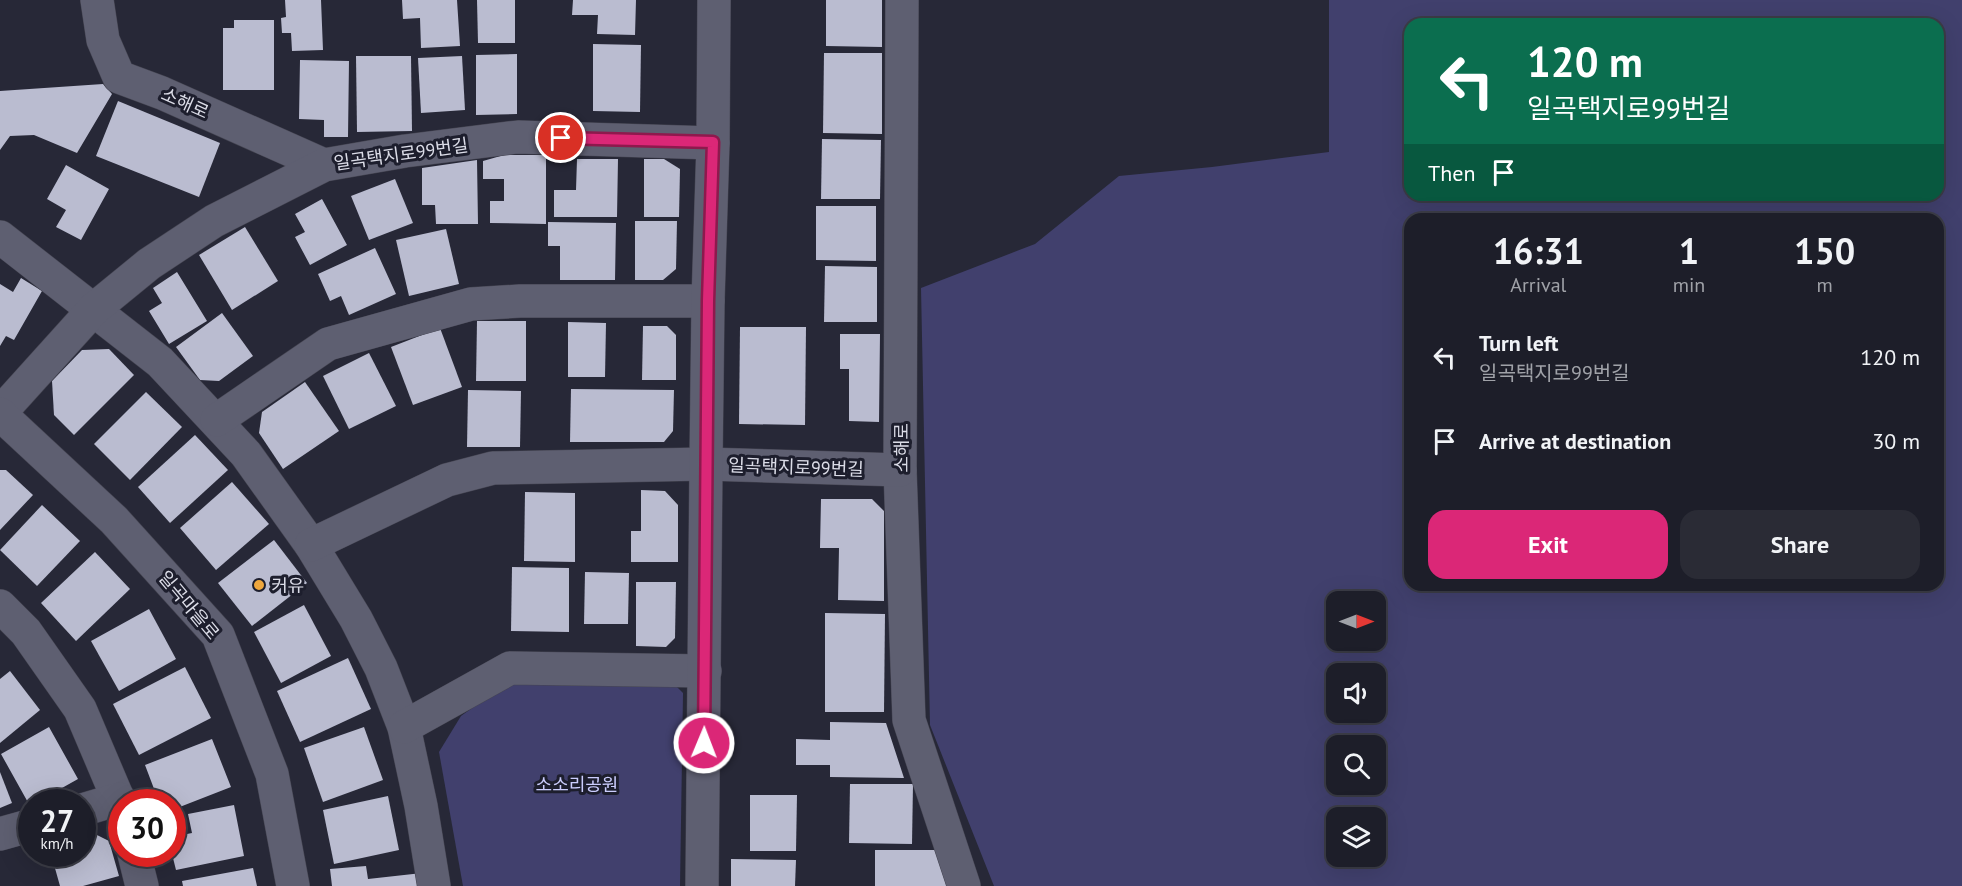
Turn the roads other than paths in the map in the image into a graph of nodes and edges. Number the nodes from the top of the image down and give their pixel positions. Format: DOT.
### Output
graph roads {
  1 [pos="97,0"];
  2 [pos="714,0"];
  3 [pos="902,0"];
  4 [pos="713,142"];
  5 [pos="324,165"];
  6 [pos="0,237"];
  7 [pos="708,301"];
  8 [pos="94,309"];
  9 [pos="0,413"];
  10 [pos="217,420"];
  11 [pos="706,464"];
  12 [pos="900,470"];
  13 [pos="311,545"];
  14 [pos="0,606"];
  15 [pos="705,671"];
  16 [pos="404,728"];
  17 [pos="114,789"];
  18 [pos="18,829"];
  19 [pos="0,834"];
  20 [pos="137,867"];
  21 [pos="142,886"];
  22 [pos="293,886"];
  23 [pos="434,886"];
  24 [pos="702,886"];
  25 [pos="964,886"];
  1 -- 5 [label="street, 소해로"];
  2 -- 4 [label="street"];
  3 -- 12 [label="street, 소해로"];
  4 -- 5 [label="street, 일곡택지로99번길"];
  4 -- 7 [label="street"];
  5 -- 8 [label="street, 일곡택지로99번길"];
  6 -- 8 [label="street"];
  7 -- 10 [label="street"];
  7 -- 11 [label="street"];
  8 -- 9 [label="street, 일곡택지로99번길"];
  8 -- 10 [label="street"];
  9 -- 22 [label="street, 일곡마을로"];
  10 -- 13 [label="street"];
  11 -- 12 [label="street, 일곡택지로99번길"];
  11 -- 13 [label="street, 일곡택지로99번길"];
  11 -- 15 [label="street"];
  12 -- 25 [label="street, 소해로"];
  13 -- 16 [label="street"];
  14 -- 17 [label="street"];
  15 -- 16 [label="street"];
  15 -- 24 [label="street"];
  16 -- 23 [label="street"];
  18 -- 19 [label="street"];
  20 -- 21 [label="street"];
}
